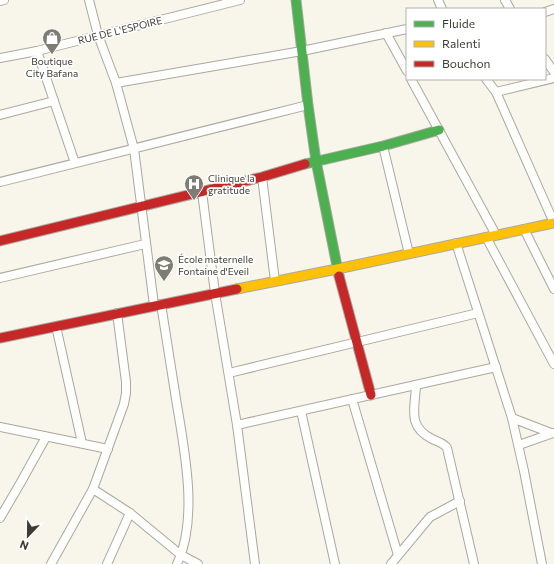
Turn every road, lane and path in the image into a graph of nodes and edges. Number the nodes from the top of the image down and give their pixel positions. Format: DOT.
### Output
graph roads {
  1 [pos="4,0"];
  2 [pos="89,0"];
  3 [pos="240,0"];
  4 [pos="296,0"];
  5 [pos="0,1"];
  6 [pos="406,29"];
  7 [pos="386,33"];
  8 [pos="98,35"];
  9 [pos="37,51"];
  10 [pos="302,51"];
  11 [pos="0,58"];
  12 [pos="546,60"];
  13 [pos="406,69"];
  14 [pos="554,72"];
  15 [pos="412,80"];
  16 [pos="487,80"];
  17 [pos="546,80"];
  18 [pos="116,83"];
  19 [pos="496,92"];
  20 [pos="54,101"];
  21 [pos="308,105"];
  22 [pos="0,115"];
  23 [pos="439,130"];
  24 [pos="383,146"];
  25 [pos="134,149"];
  26 [pos="316,161"];
  27 [pos="75,163"];
  28 [pos="262,177"];
  29 [pos="0,182"];
  30 [pos="202,192"];
  31 [pos="140,207"];
  32 [pos="554,223"];
  33 [pos="524,230"];
  34 [pos="496,235"];
  35 [pos="486,237"];
  36 [pos="0,241"];
  37 [pos="456,243"];
  38 [pos="145,244"];
  39 [pos="409,254"];
  40 [pos="337,269"];
  41 [pos="0,278"];
  42 [pos="275,281"];
  43 [pos="554,289"];
  44 [pos="215,293"];
  45 [pos="157,304"];
  46 [pos="117,313"];
  47 [pos="478,313"];
  48 [pos="56,326"];
  49 [pos="0,338"];
  50 [pos="357,342"];
  51 [pos="554,364"];
  52 [pos="496,367"];
  53 [pos="229,373"];
  54 [pos="416,385"];
  55 [pos="371,395"];
  56 [pos="352,399"];
  57 [pos="300,411"];
  58 [pos="512,418"];
  59 [pos="237,425"];
  60 [pos="0,427"];
  61 [pos="553,433"];
  62 [pos="46,437"];
  63 [pos="82,443"];
  64 [pos="518,445"];
  65 [pos="108,450"];
  66 [pos="93,489"];
  67 [pos="460,500"];
  68 [pos="130,513"];
  69 [pos="0,518"];
  70 [pos="181,555"];
  71 [pos="398,555"];
  72 [pos="51,564"];
  73 [pos="107,564"];
  74 [pos="177,564"];
  75 [pos="198,564"];
  76 [pos="255,564"];
  77 [pos="336,564"];
  78 [pos="391,564"];
  79 [pos="474,564"];
  80 [pos="542,564"];
  1 -- 5 [label="street"];
  2 -- 8 [label="street"];
  3 -- 8 [label="street, RUE DE L'ESPOIRE"];
  4 -- 10 [label="street"];
  6 -- 7 [label="street"];
  7 -- 10 [label="street"];
  7 -- 13 [label="street"];
  8 -- 9 [label="street, RUE DE L'ESPOIRE"];
  8 -- 18 [label="street"];
  9 -- 11 [label="street, RUE DE L'ESPOIRE"];
  9 -- 20 [label="street"];
  10 -- 18 [label="street"];
  10 -- 21 [label="street"];
  12 -- 14 [label="street"];
  15 -- 23 [label="street"];
  16 -- 19 [label="street"];
  17 -- 19 [label="street"];
  18 -- 25 [label="street"];
  19 -- 32 [label="street"];
  20 -- 22 [label="street"];
  20 -- 27 [label="street"];
  21 -- 25 [label="street"];
  21 -- 26 [label="street"];
  23 -- 24 [label="street"];
  23 -- 34 [label="street"];
  24 -- 26 [label="street"];
  24 -- 39 [label="street"];
  25 -- 27 [label="street"];
  25 -- 31 [label="street"];
  26 -- 28 [label="street"];
  26 -- 40 [label="street"];
  27 -- 29 [label="street"];
  28 -- 30 [label="street"];
  28 -- 42 [label="street"];
  30 -- 31 [label="street"];
  30 -- 44 [label="street"];
  31 -- 36 [label="street"];
  31 -- 38 [label="street"];
  32 -- 33 [label="street"];
  33 -- 34 [label="street"];
  33 -- 43 [label="street"];
  34 -- 35 [label="street"];
  35 -- 37 [label="street"];
  35 -- 51 [label="street"];
  37 -- 39 [label="street"];
  37 -- 47 [label="street"];
  38 -- 41 [label="street"];
  38 -- 45 [label="street"];
  39 -- 40 [label="street"];
  40 -- 42 [label="street"];
  40 -- 50 [label="street"];
  42 -- 44 [label="street"];
  44 -- 45 [label="street"];
  44 -- 53 [label="street"];
  45 -- 46 [label="street"];
  45 -- 70 [label="street"];
  46 -- 48 [label="street"];
  46 -- 65 [label="street"];
  47 -- 50 [label="street"];
  47 -- 52 [label="street"];
  48 -- 49 [label="street"];
  48 -- 63 [label="street"];
  50 -- 53 [label="street"];
  50 -- 55 [label="street"];
  52 -- 54 [label="street"];
  52 -- 58 [label="street"];
  53 -- 59 [label="street"];
  54 -- 55 [label="street"];
  54 -- 67 [label="street"];
  55 -- 56 [label="street"];
  56 -- 57 [label="street"];
  56 -- 71 [label="street"];
  57 -- 59 [label="street"];
  57 -- 77 [label="street"];
  58 -- 61 [label="street"];
  58 -- 64 [label="street"];
  59 -- 76 [label="street"];
  60 -- 62 [label="street"];
  61 -- 64 [label="street"];
  62 -- 63 [label="street"];
  62 -- 69 [label="street"];
  63 -- 65 [label="street"];
  64 -- 80 [label="street"];
  65 -- 66 [label="street"];
  66 -- 68 [label="street"];
  66 -- 72 [label="street"];
  67 -- 71 [label="street"];
  67 -- 79 [label="street"];
  68 -- 70 [label="street"];
  68 -- 73 [label="street"];
  70 -- 74 [label="street"];
  70 -- 75 [label="street"];
  71 -- 78 [label="street"];
}
